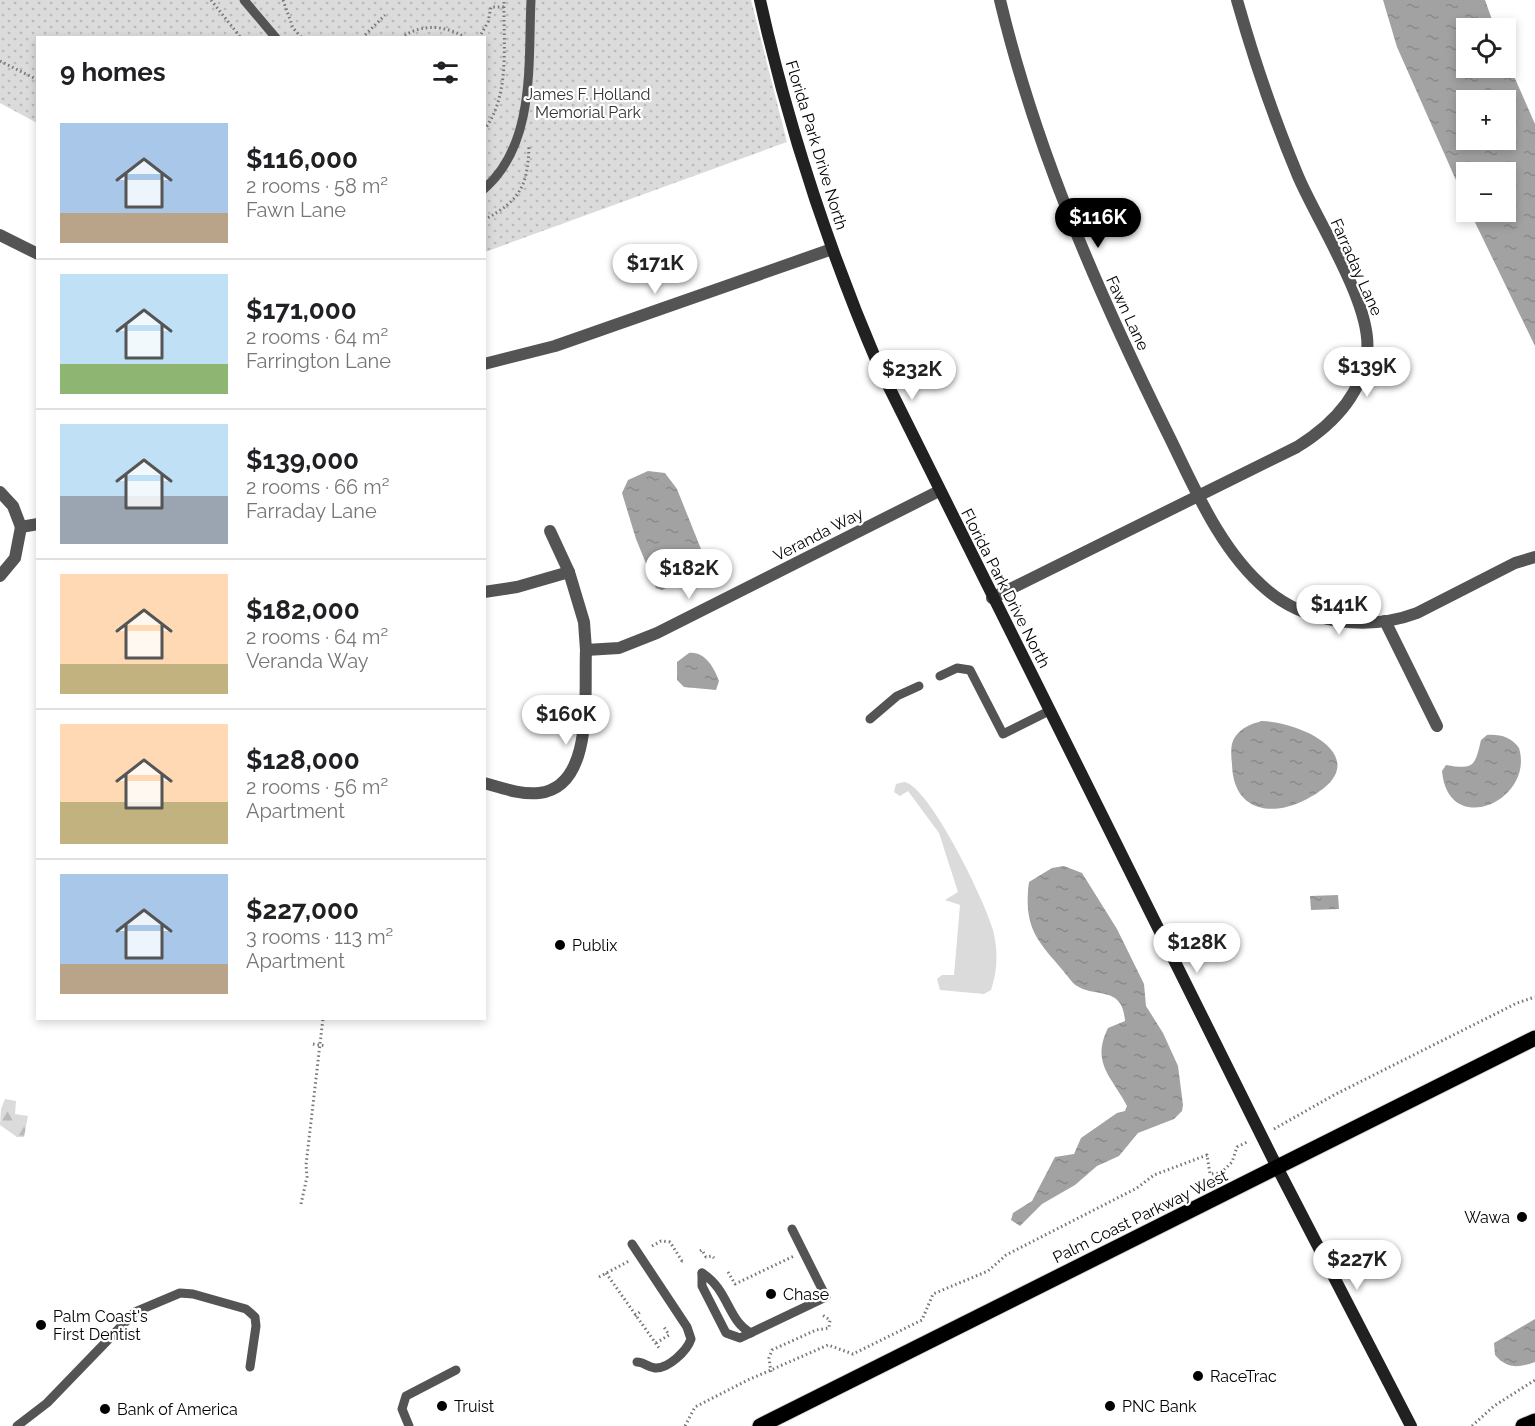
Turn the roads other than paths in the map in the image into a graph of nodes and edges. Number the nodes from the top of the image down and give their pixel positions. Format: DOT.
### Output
graph roads {
  1 [pos="244,0"];
  2 [pos="531,0"];
  3 [pos="760,0"];
  4 [pos="1000,0"];
  5 [pos="1237,0"];
  6 [pos="274,36"];
  7 [pos="486,187"];
  8 [pos="0,235"];
  9 [pos="832,249"];
  10 [pos="36,253"];
  11 [pos="486,363"];
  12 [pos="939,491"];
  13 [pos="0,492"];
  14 [pos="1199,496"];
  15 [pos="36,524"];
  16 [pos="21,527"];
  17 [pos="550,531"];
  18 [pos="1535,557"];
  19 [pos="569,572"];
  20 [pos="0,576"];
  21 [pos="486,592"];
  22 [pos="992,598"];
  23 [pos="1385,621"];
  24 [pos="586,650"];
  25 [pos="940,676"];
  26 [pos="919,686"];
  27 [pos="1049,711"];
  28 [pos="870,719"];
  29 [pos="1437,726"];
  30 [pos="486,783"];
  31 [pos="1535,1038"];
  32 [pos="1278,1169"];
  33 [pos="792,1229"];
  34 [pos="632,1244"];
  35 [pos="751,1333"];
  36 [pos="637,1362"];
  37 [pos="250,1367"];
  38 [pos="456,1370"];
  39 [pos="1535,1420"];
  40 [pos="17,1426"];
  41 [pos="409,1426"];
  42 [pos="760,1426"];
  43 [pos="1411,1426"];
  44 [pos="1523,1426"];
  1 -- 6 [label="lane"];
  2 -- 7 [label="lane"];
  3 -- 9 [label="street, Florida Park Drive North"];
  4 -- 14 [label="street, Fawn Lane"];
  5 -- 14 [label="street, Farraday Lane"];
  8 -- 10 [label="street"];
  9 -- 11 [label="street"];
  9 -- 12 [label="street, Florida Park Drive North"];
  12 -- 22 [label="street, Florida Park Drive North"];
  12 -- 24 [label="street, Veranda Way"];
  13 -- 16 [label="street"];
  14 -- 22 [label="street, Farraday Lane"];
  14 -- 23 [label="street, Fawn Lane"];
  15 -- 16 [label="street"];
  16 -- 20 [label="street"];
  17 -- 19 [label="street"];
  18 -- 23 [label="street, Fawn Lane"];
  19 -- 21 [label="street"];
  19 -- 24 [label="street"];
  22 -- 27 [label="street, Florida Park Drive North"];
  23 -- 29 [label="street"];
  24 -- 30 [label="street"];
  25 -- 27 [label="lane"];
  26 -- 28 [label="lane"];
  27 -- 32 [label="street, Florida Park Drive North"];
  31 -- 32 [label="main road, Palm Coast Parkway West"];
  32 -- 42 [label="main road, Palm Coast Parkway West"];
  32 -- 43 [label="street, Florida Park Drive North"];
  33 -- 35 [label="lane"];
  34 -- 36 [label="lane"];
  35 -- 35 [label="lane"];
  37 -- 40 [label="lane"];
  38 -- 41 [label="lane"];
  39 -- 44 [label="main road"];
}
